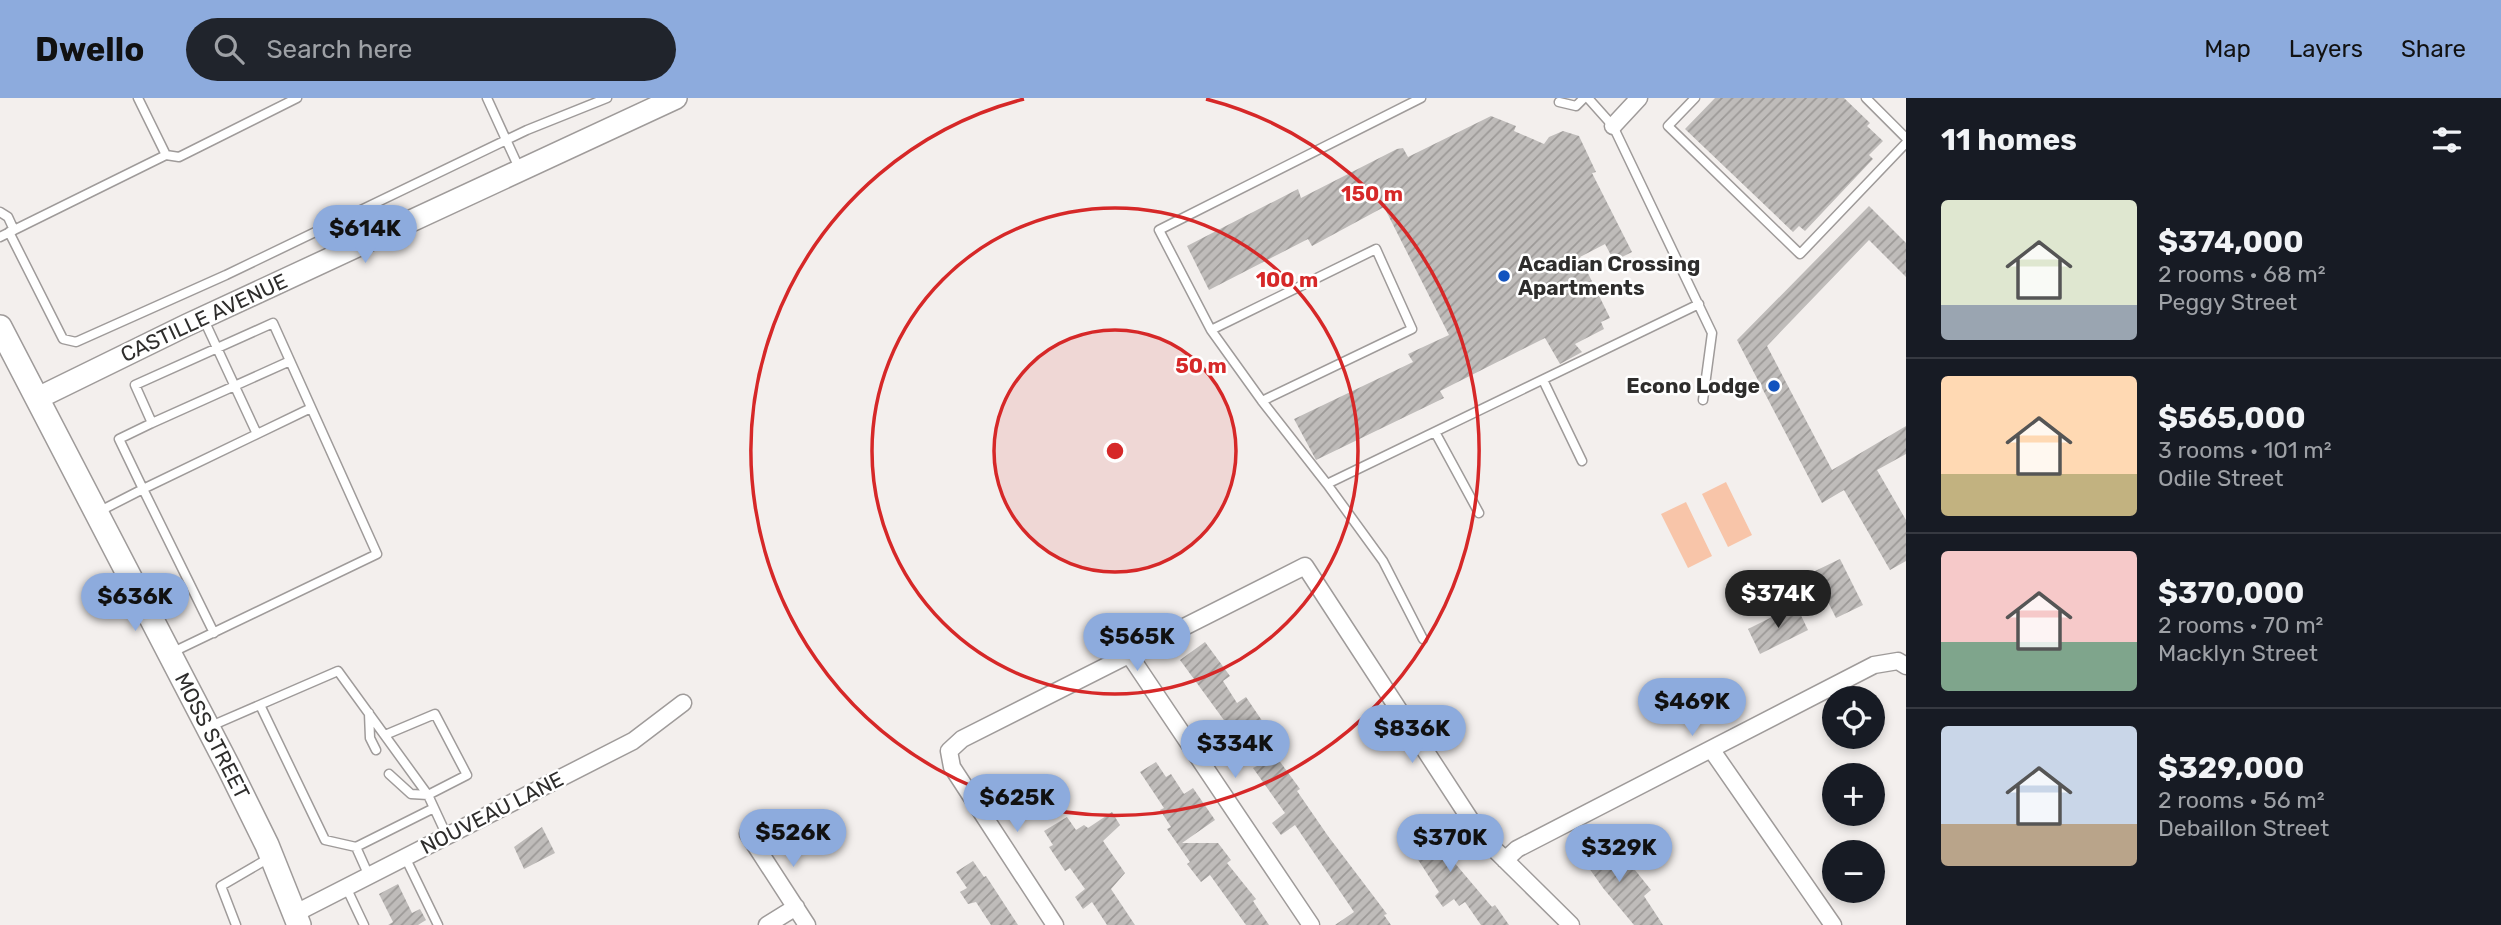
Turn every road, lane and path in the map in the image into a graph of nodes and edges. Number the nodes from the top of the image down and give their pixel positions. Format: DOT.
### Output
graph roads {
  1 [pos="138,98"];
  2 [pos="297,98"];
  3 [pos="487,98"];
  4 [pos="607,98"];
  5 [pos="677,98"];
  6 [pos="1421,98"];
  7 [pos="1586,98"];
  8 [pos="1639,98"];
  9 [pos="1695,98"];
  10 [pos="1866,98"];
  11 [pos="1559,103"];
  12 [pos="1613,126"];
  13 [pos="506,140"];
  14 [pos="1906,141"];
  15 [pos="166,155"];
  16 [pos="520,170"];
  17 [pos="0,212"];
  18 [pos="12,231"];
  19 [pos="0,237"];
  20 [pos="1699,304"];
  21 [pos="203,317"];
  22 [pos="0,327"];
  23 [pos="1212,330"];
  24 [pos="216,349"];
  25 [pos="290,361"];
  26 [pos="1543,380"];
  27 [pos="234,386"];
  28 [pos="38,398"];
  29 [pos="1703,400"];
  30 [pos="1262,401"];
  31 [pos="311,408"];
  32 [pos="152,423"];
  33 [pos="1435,432"];
  34 [pos="257,434"];
  35 [pos="1582,461"];
  36 [pos="1328,484"];
  37 [pos="143,489"];
  38 [pos="98,512"];
  39 [pos="1479,513"];
  40 [pos="214,633"];
  41 [pos="1423,639"];
  42 [pos="170,654"];
  43 [pos="1130,656"];
  44 [pos="1902,663"];
  45 [pos="683,703"];
  46 [pos="260,705"];
  47 [pos="369,713"];
  48 [pos="208,727"];
  49 [pos="385,735"];
  50 [pos="1711,749"];
  51 [pos="376,750"];
  52 [pos="389,774"];
  53 [pos="428,795"];
  54 [pos="434,808"];
  55 [pos="748,834"];
  56 [pos="447,836"];
  57 [pos="356,847"];
  58 [pos="272,857"];
  59 [pos="405,857"];
  60 [pos="1505,860"];
  61 [pos="369,876"];
  62 [pos="346,887"];
  63 [pos="796,907"];
  64 [pos="297,919"];
  65 [pos="1569,924"];
  66 [pos="236,925"];
  67 [pos="363,925"];
  68 [pos="438,925"];
  69 [pos="767,925"];
  70 [pos="807,925"];
  71 [pos="1055,925"];
  72 [pos="1311,925"];
  73 [pos="1833,925"];
  1 -- 15 [label="lane"];
  2 -- 15 [label="lane"];
  3 -- 13 [label="lane"];
  4 -- 13 [label="lane"];
  5 -- 16 [label="street, CASTILLE AVENUE"];
  6 -- 23 [label="lane"];
  7 -- 11 [label="lane"];
  7 -- 12 [label="lane"];
  8 -- 12 [label="street"];
  9 -- 14 [label="lane"];
  10 -- 14 [label="lane"];
  12 -- 20 [label="lane"];
  13 -- 16 [label="lane"];
  13 -- 18 [label="lane"];
  15 -- 18 [label="lane"];
  16 -- 21 [label="street, CASTILLE AVENUE"];
  17 -- 18 [label="lane"];
  18 -- 19 [label="lane"];
  20 -- 26 [label="lane"];
  20 -- 29 [label="lane"];
  21 -- 24 [label="lane"];
  21 -- 28 [label="street, CASTILLE AVENUE"];
  22 -- 28 [label="main road, MOSS STREET"];
  23 -- 30 [label="lane"];
  23 -- 30 [label="lane"];
  24 -- 25 [label="lane"];
  24 -- 27 [label="lane"];
  24 -- 32 [label="lane"];
  25 -- 27 [label="lane"];
  25 -- 31 [label="lane"];
  26 -- 33 [label="lane"];
  26 -- 35 [label="lane"];
  27 -- 32 [label="lane"];
  27 -- 34 [label="lane"];
  28 -- 38 [label="main road, MOSS STREET"];
  30 -- 36 [label="lane"];
  31 -- 34 [label="lane"];
  31 -- 40 [label="lane"];
  32 -- 37 [label="lane"];
  33 -- 36 [label="lane"];
  33 -- 39 [label="lane"];
  34 -- 37 [label="lane"];
  36 -- 41 [label="lane"];
  37 -- 38 [label="lane"];
  37 -- 40 [label="lane"];
  38 -- 42 [label="main road, MOSS STREET"];
  40 -- 42 [label="lane"];
  42 -- 48 [label="main road, MOSS STREET"];
  43 -- 60 [label="street"];
  43 -- 71 [label="street"];
  43 -- 72 [label="street"];
  44 -- 50 [label="street"];
  45 -- 56 [label="street, NOUVEAU LANE"];
  46 -- 47 [label="lane"];
  46 -- 48 [label="lane"];
  46 -- 57 [label="lane"];
  47 -- 49 [label="lane"];
  47 -- 51 [label="lane"];
  48 -- 58 [label="main road, MOSS STREET"];
  49 -- 53 [label="lane"];
  49 -- 53 [label="lane"];
  50 -- 60 [label="street"];
  50 -- 73 [label="street"];
  52 -- 53 [label="lane"];
  53 -- 54 [label="lane"];
  54 -- 56 [label="lane"];
  54 -- 57 [label="lane"];
  55 -- 63 [label="street"];
  56 -- 59 [label="street, NOUVEAU LANE"];
  57 -- 61 [label="lane"];
  58 -- 64 [label="main road, MOSS STREET"];
  58 -- 66 [label="lane"];
  59 -- 61 [label="street, NOUVEAU LANE"];
  59 -- 68 [label="lane"];
  60 -- 65 [label="street"];
  61 -- 62 [label="street, NOUVEAU LANE"];
  62 -- 64 [label="street, NOUVEAU LANE"];
  62 -- 67 [label="lane"];
  63 -- 69 [label="street"];
  63 -- 70 [label="street"];
}
